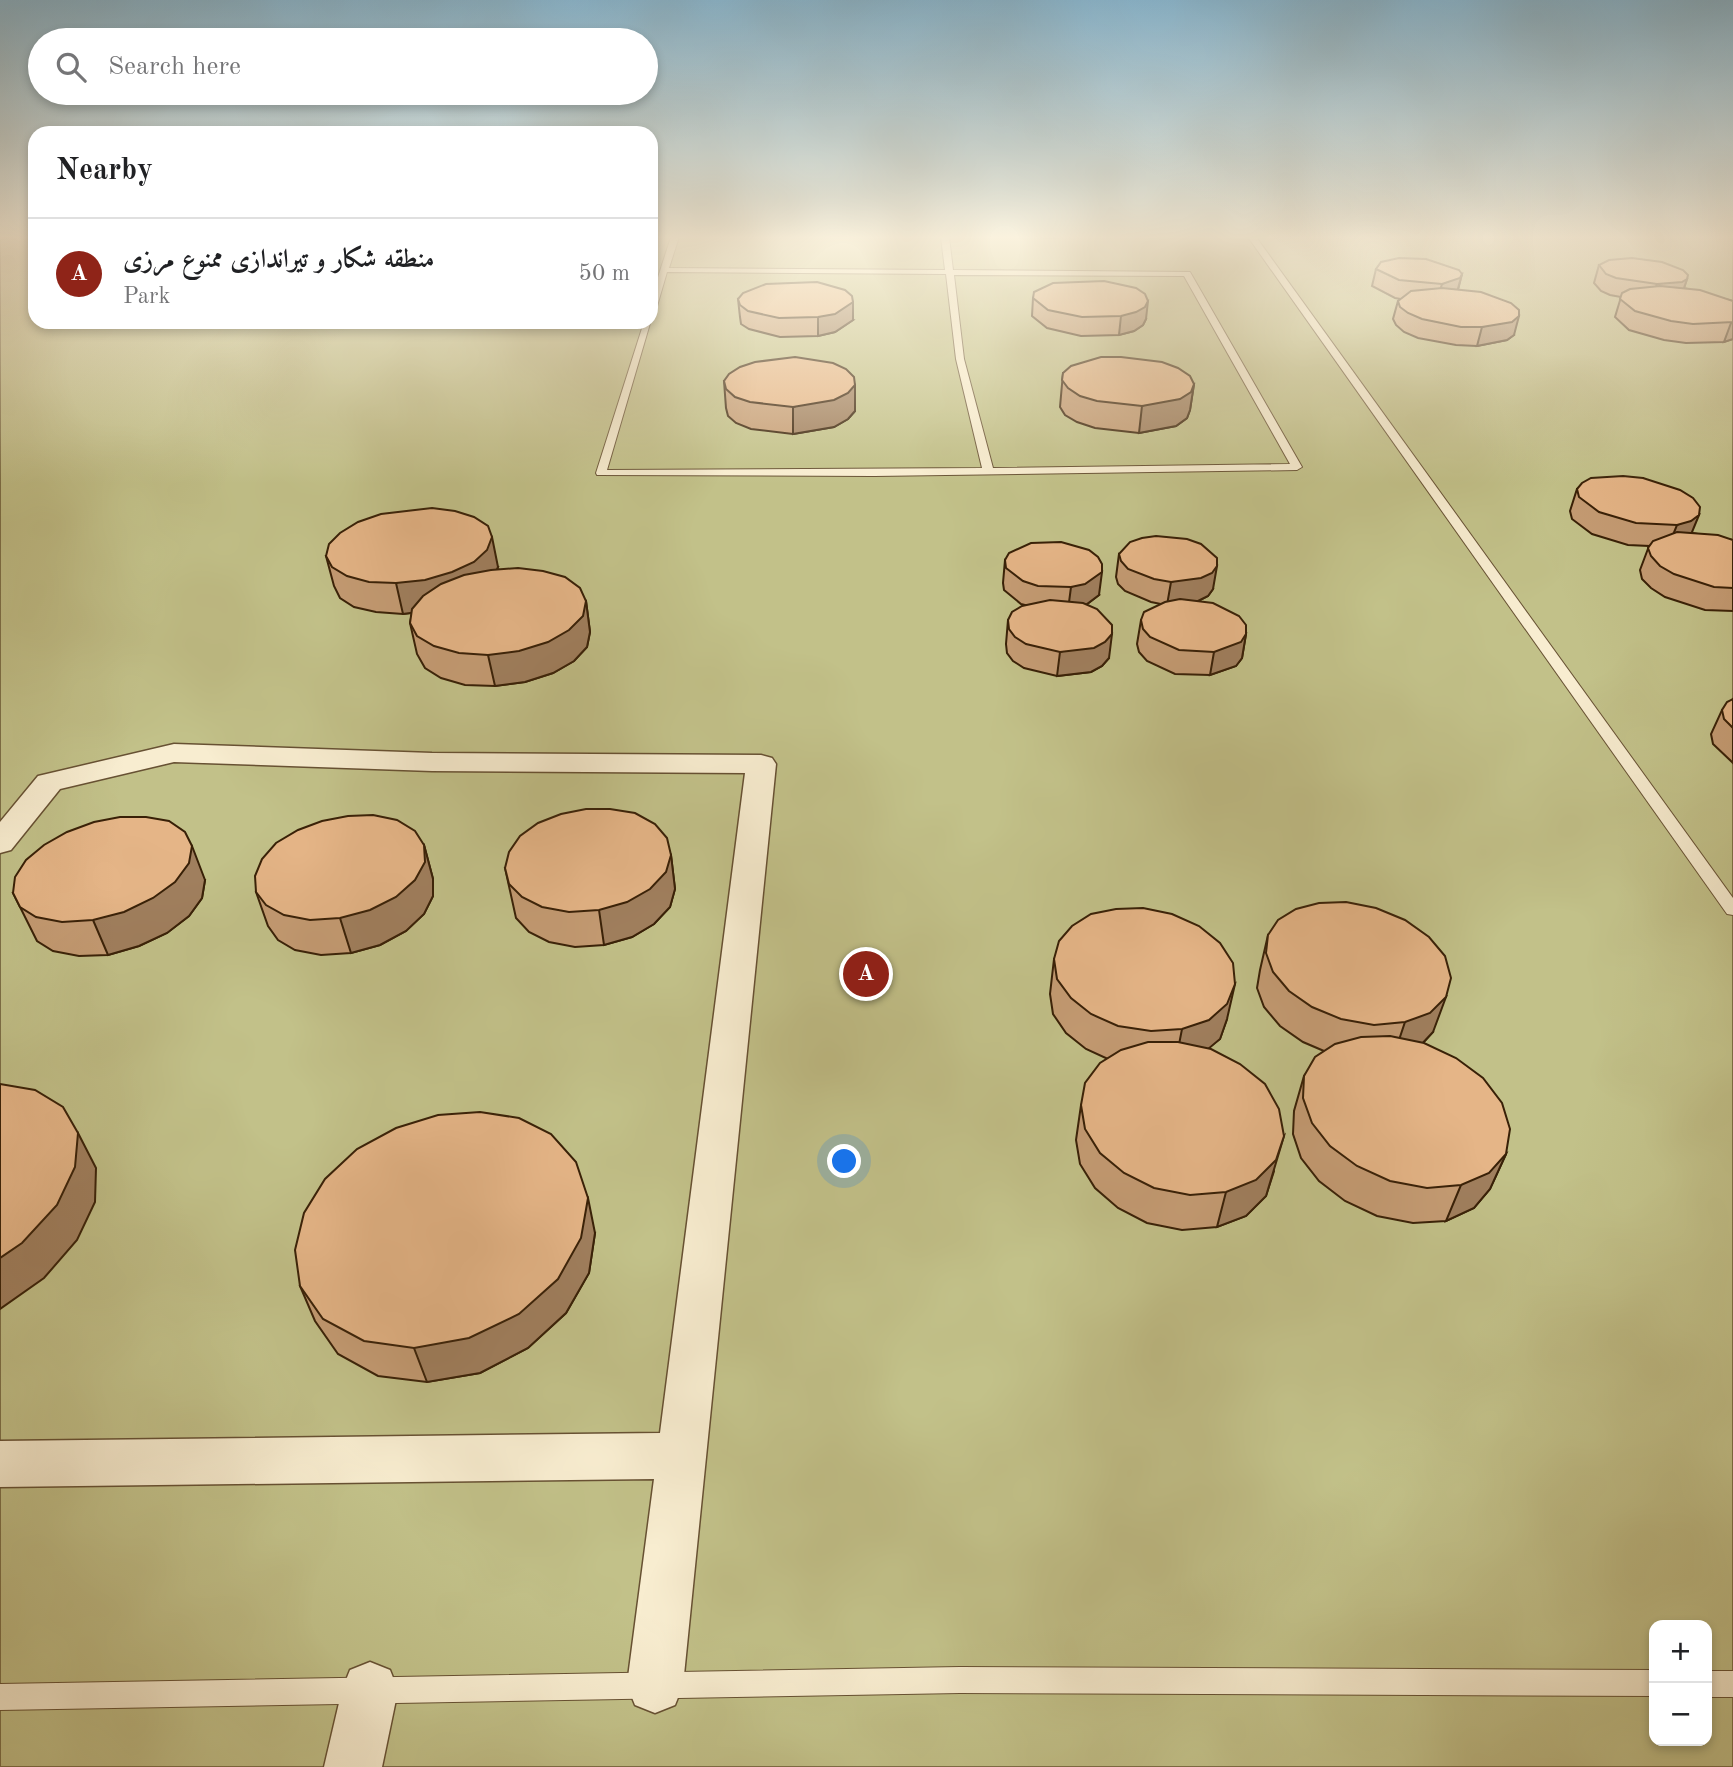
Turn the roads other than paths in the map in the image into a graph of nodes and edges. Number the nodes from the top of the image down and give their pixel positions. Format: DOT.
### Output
graph roads {
  1 [pos="956,319"];
  2 [pos="1213,319"];
  3 [pos="1311,319"];
  4 [pos="646,329"];
  5 [pos="988,470"];
  6 [pos="0,843"];
  7 [pos="1733,910"];
  8 [pos="682,1456"];
  9 [pos="0,1464"];
  10 [pos="1649,1684"];
  11 [pos="1712,1684"];
  12 [pos="1733,1684"];
  13 [pos="655,1685"];
  14 [pos="370,1690"];
  15 [pos="0,1697"];
  16 [pos="353,1767"];
  1 -- 5 [label="lane"];
  2 -- 5 [label="lane"];
  3 -- 7 [label="lane"];
  4 -- 5 [label="lane"];
  6 -- 8 [label="street"];
  8 -- 9 [label="street"];
  8 -- 13 [label="street"];
  10 -- 13 [label="lane"];
  11 -- 12 [label="lane"];
  13 -- 14 [label="lane"];
  14 -- 15 [label="lane"];
  14 -- 16 [label="street"];
}
